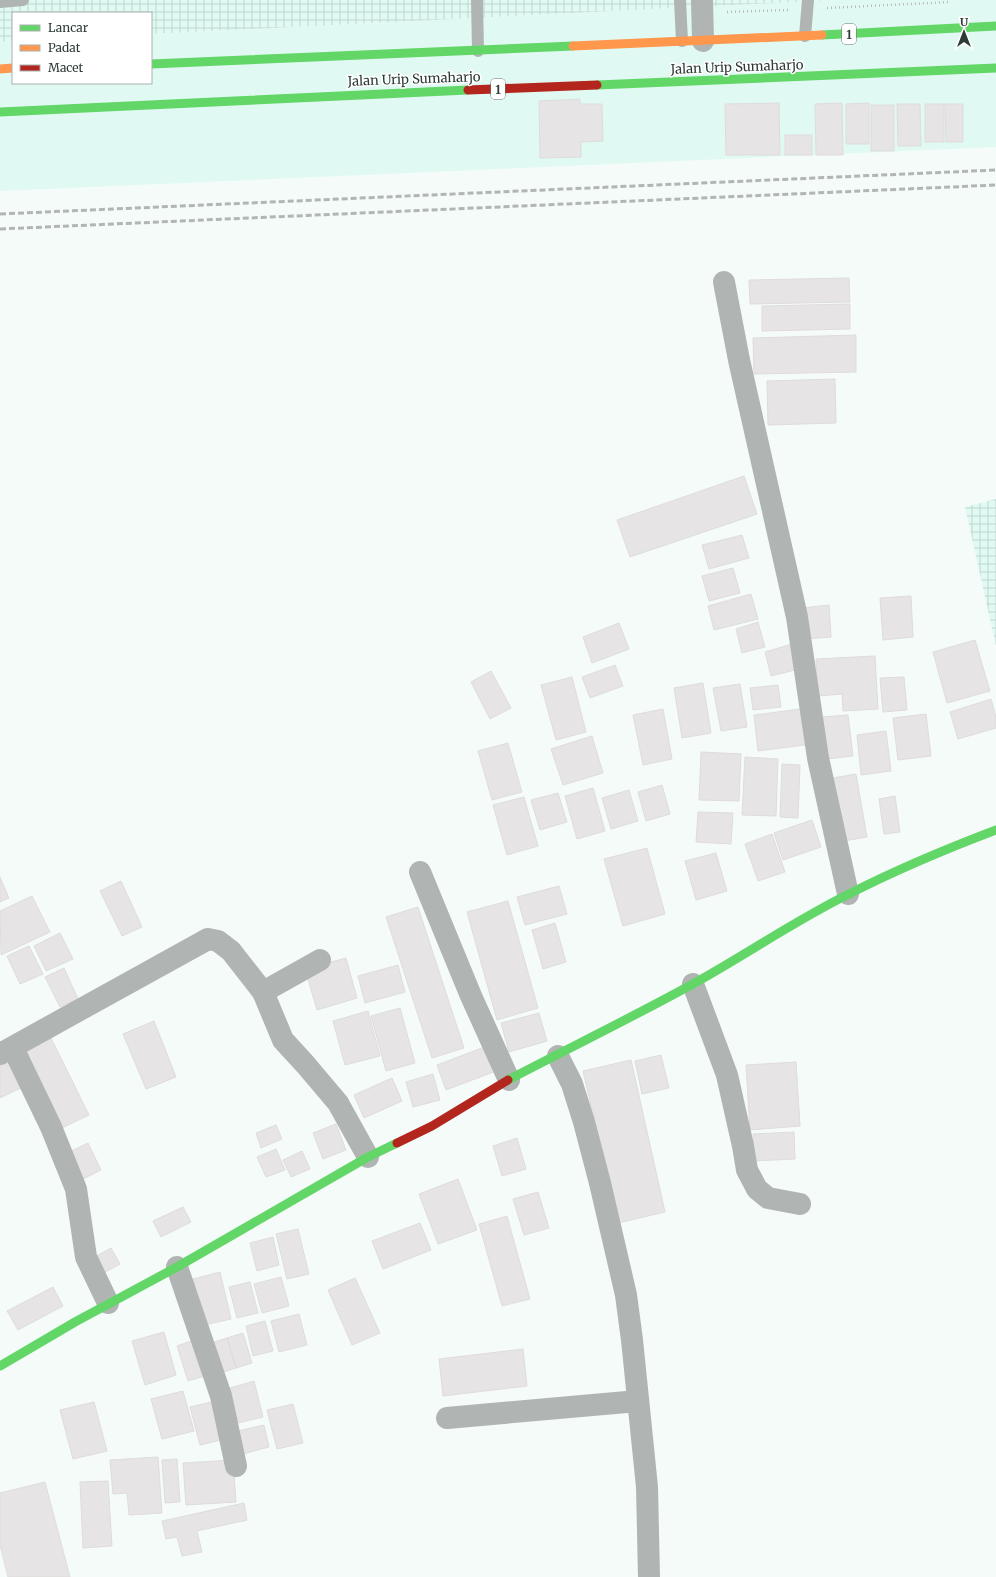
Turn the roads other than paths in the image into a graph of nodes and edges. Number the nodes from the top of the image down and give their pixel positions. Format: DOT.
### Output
graph roads {
  1 [pos="23,0"];
  2 [pos="477,0"];
  3 [pos="680,0"];
  4 [pos="0,2"];
  5 [pos="808,4"];
  6 [pos="702,7"];
  7 [pos="996,26"];
  8 [pos="805,36"];
  9 [pos="693,41"];
  10 [pos="478,51"];
  11 [pos="152,64"];
  12 [pos="0,68"];
  13 [pos="12,68"];
  14 [pos="996,68"];
  15 [pos="0,112"];
  16 [pos="724,282"];
  17 [pos="996,830"];
  18 [pos="420,872"];
  19 [pos="848,894"];
  20 [pos="320,960"];
  21 [pos="693,984"];
  22 [pos="263,992"];
  23 [pos="6,1051"];
  24 [pos="558,1056"];
  25 [pos="509,1080"];
  26 [pos="368,1157"];
  27 [pos="800,1204"];
  28 [pos="177,1267"];
  29 [pos="108,1303"];
  30 [pos="0,1366"];
  31 [pos="638,1401"];
  32 [pos="447,1418"];
  33 [pos="236,1466"];
  34 [pos="649,1577"];
  1 -- 4 [label="lane"];
  2 -- 10 [label="lane"];
  3 -- 9 [label="lane"];
  5 -- 8 [label="lane"];
  6 -- 9 [label="street"];
  7 -- 8 [label="main road, Jalan Urip Sumaharjo / 1"];
  8 -- 9 [label="main road, Jalan Urip Sumaharjo / 1"];
  9 -- 10 [label="main road, Jalan Urip Sumaharjo / 1"];
  10 -- 11 [label="main road, Jalan Urip Sumaharjo / 1"];
  12 -- 13 [label="main road"];
  14 -- 15 [label="main road, Jalan Urip Sumaharjo / 1"];
  16 -- 19 [label="street"];
  17 -- 19 [label="main road"];
  18 -- 25 [label="street"];
  19 -- 21 [label="main road"];
  20 -- 22 [label="street"];
  21 -- 24 [label="main road"];
  21 -- 27 [label="street"];
  22 -- 23 [label="street"];
  22 -- 26 [label="street"];
  23 -- 29 [label="street"];
  24 -- 25 [label="main road"];
  24 -- 31 [label="street"];
  25 -- 26 [label="main road"];
  26 -- 28 [label="main road"];
  28 -- 29 [label="main road"];
  28 -- 33 [label="street"];
  29 -- 30 [label="main road"];
  31 -- 32 [label="street"];
  31 -- 34 [label="street"];
}
